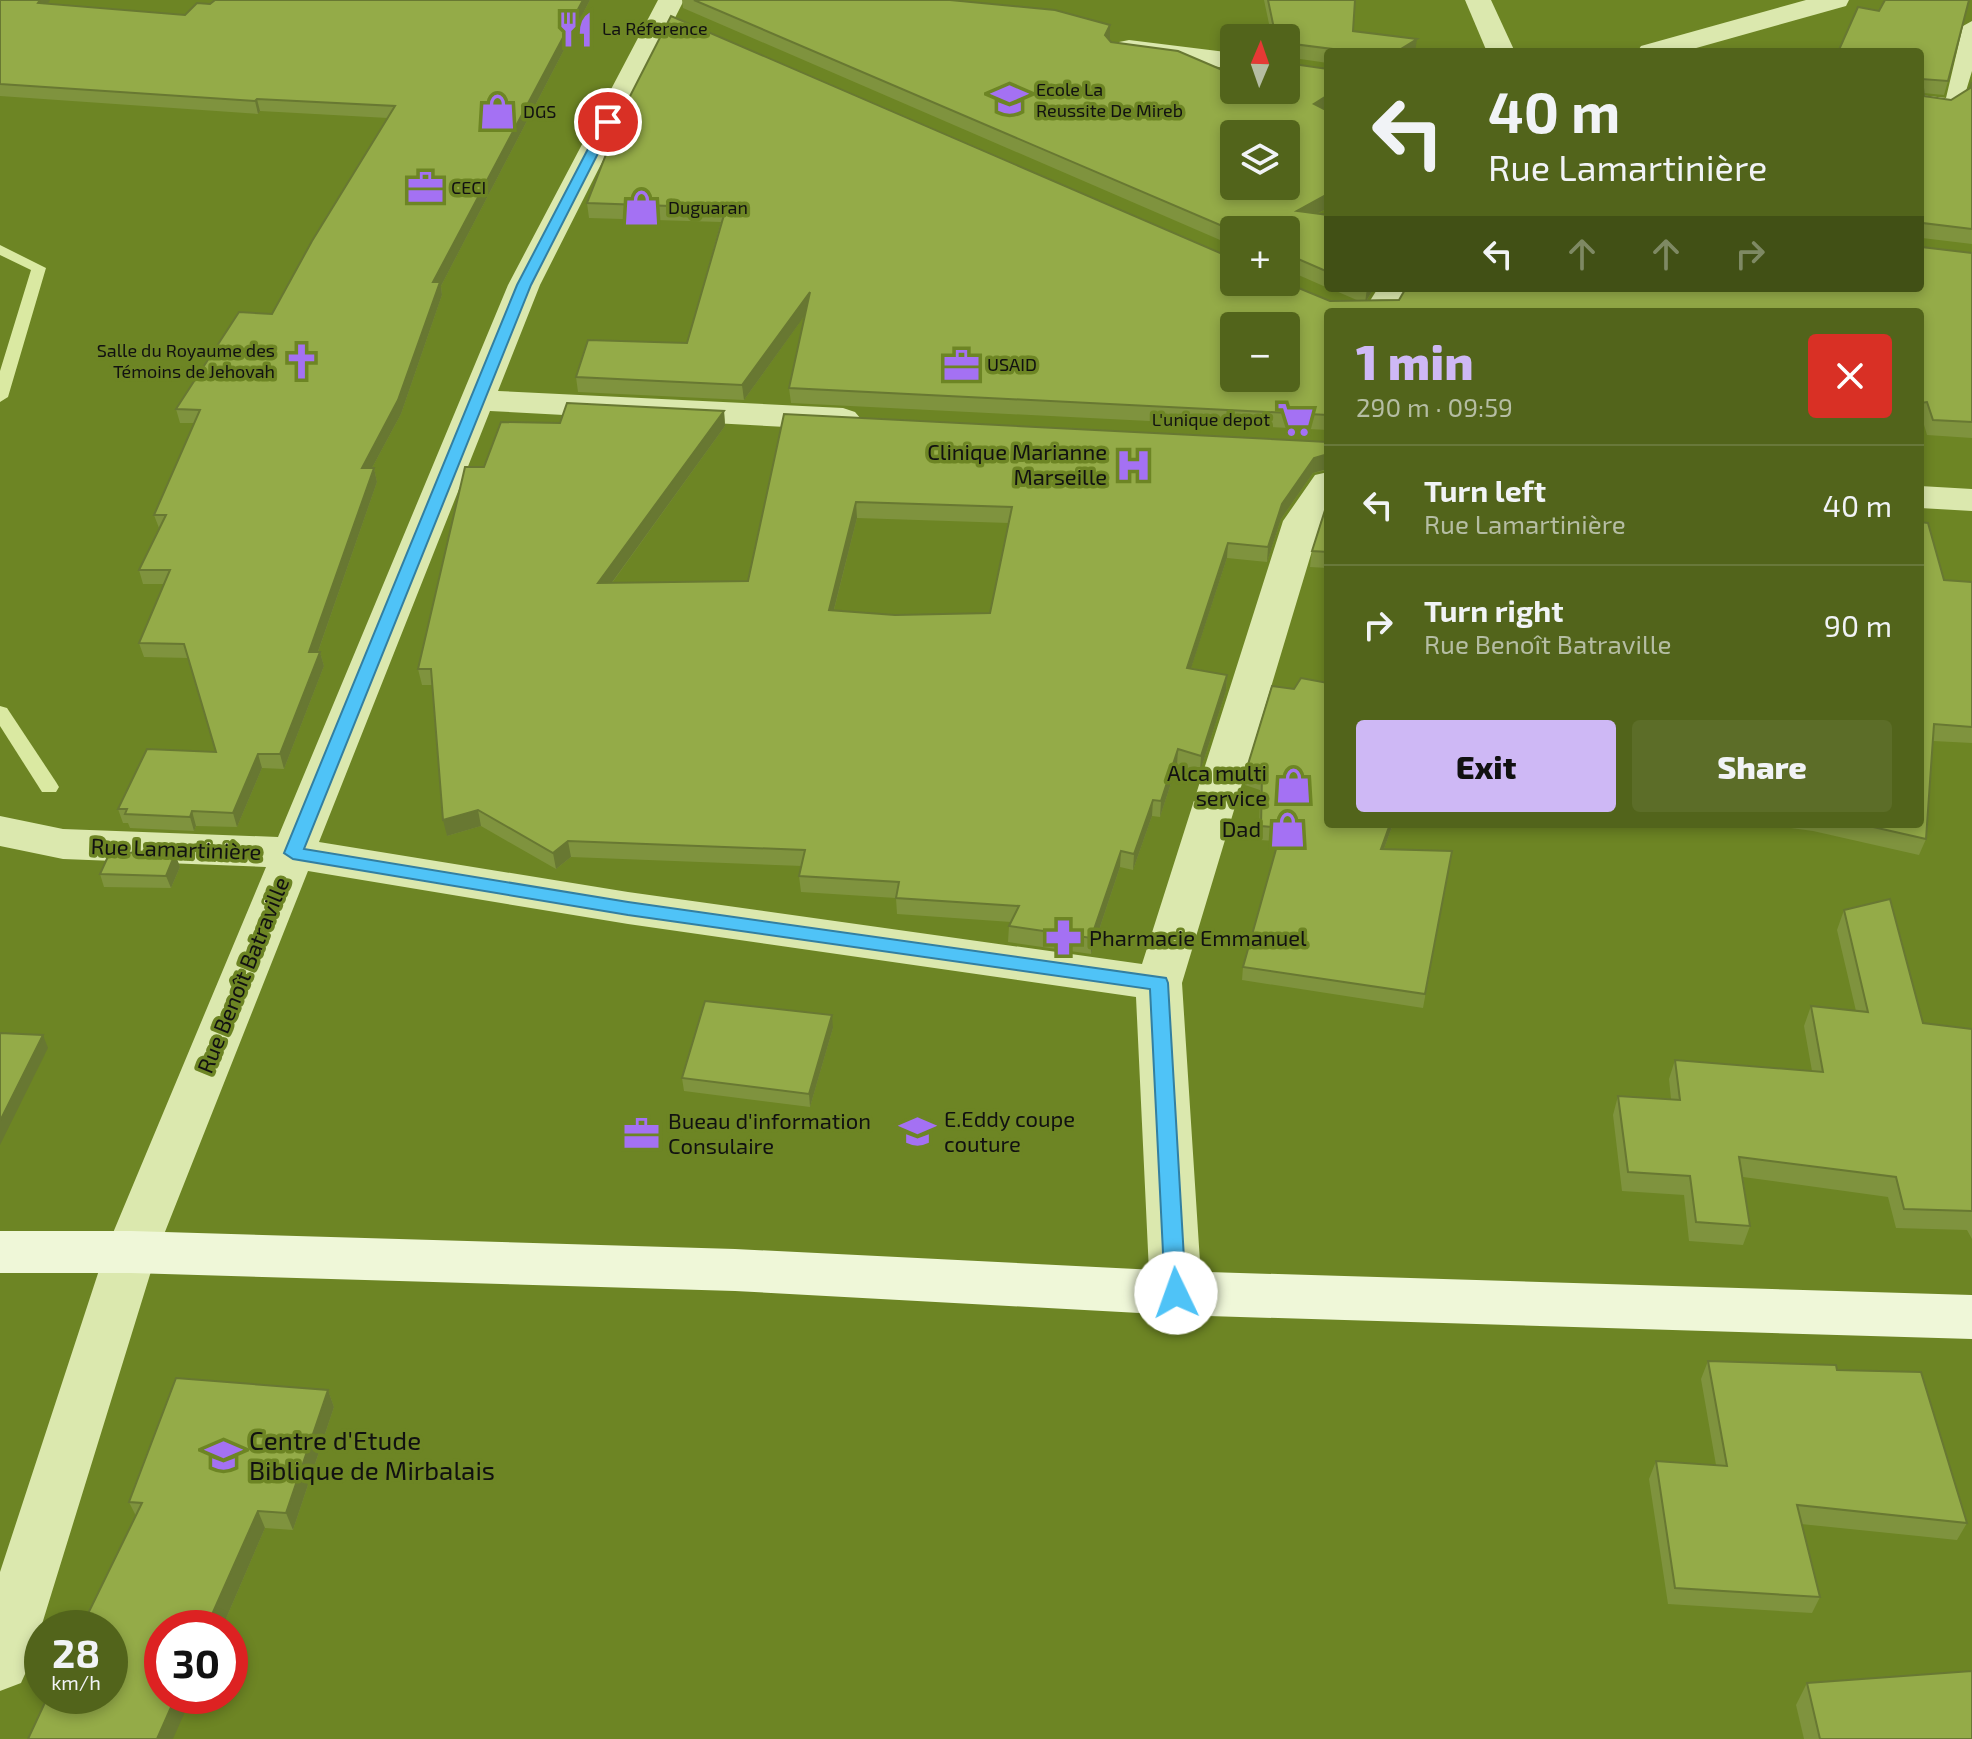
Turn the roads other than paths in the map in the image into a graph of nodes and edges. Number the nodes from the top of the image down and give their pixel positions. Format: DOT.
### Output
graph roads {
  1 [pos="1478,0"];
  2 [pos="1836,0"];
  3 [pos="676,13"];
  4 [pos="1972,26"];
  5 [pos="1121,47"];
  6 [pos="1499,48"];
  7 [pos="1665,48"];
  8 [pos="1220,59"];
  9 [pos="1969,62"];
  10 [pos="1924,102"];
  11 [pos="478,400"];
  12 [pos="872,420"];
  13 [pos="1324,489"];
  14 [pos="1924,497"];
  15 [pos="1972,500"];
  16 [pos="0,831"];
  17 [pos="293,853"];
  18 [pos="1159,983"];
  19 [pos="0,1252"];
  20 [pos="131,1252"];
  21 [pos="1176,1293"];
  22 [pos="1972,1317"];
  23 [pos="0,1663"];
  1 -- 6 [label="street"];
  2 -- 7 [label="street"];
  3 -- 11 [label="street, Rue Benoît Batraville"];
  4 -- 9 [label="lane"];
  5 -- 8 [label="street"];
  9 -- 10 [label="lane"];
  11 -- 12 [label="street"];
  11 -- 17 [label="street, Rue Benoît Batraville"];
  13 -- 18 [label="street"];
  14 -- 15 [label="street"];
  16 -- 17 [label="street, Rue Lamartinière"];
  17 -- 18 [label="street, Rue Lamartinière"];
  17 -- 20 [label="street, Rue Benoît Batraville"];
  18 -- 21 [label="street"];
  19 -- 20 [label="main road"];
  20 -- 21 [label="main road"];
  20 -- 23 [label="street, Rue Benoît Batraville"];
  21 -- 22 [label="main road"];
}
